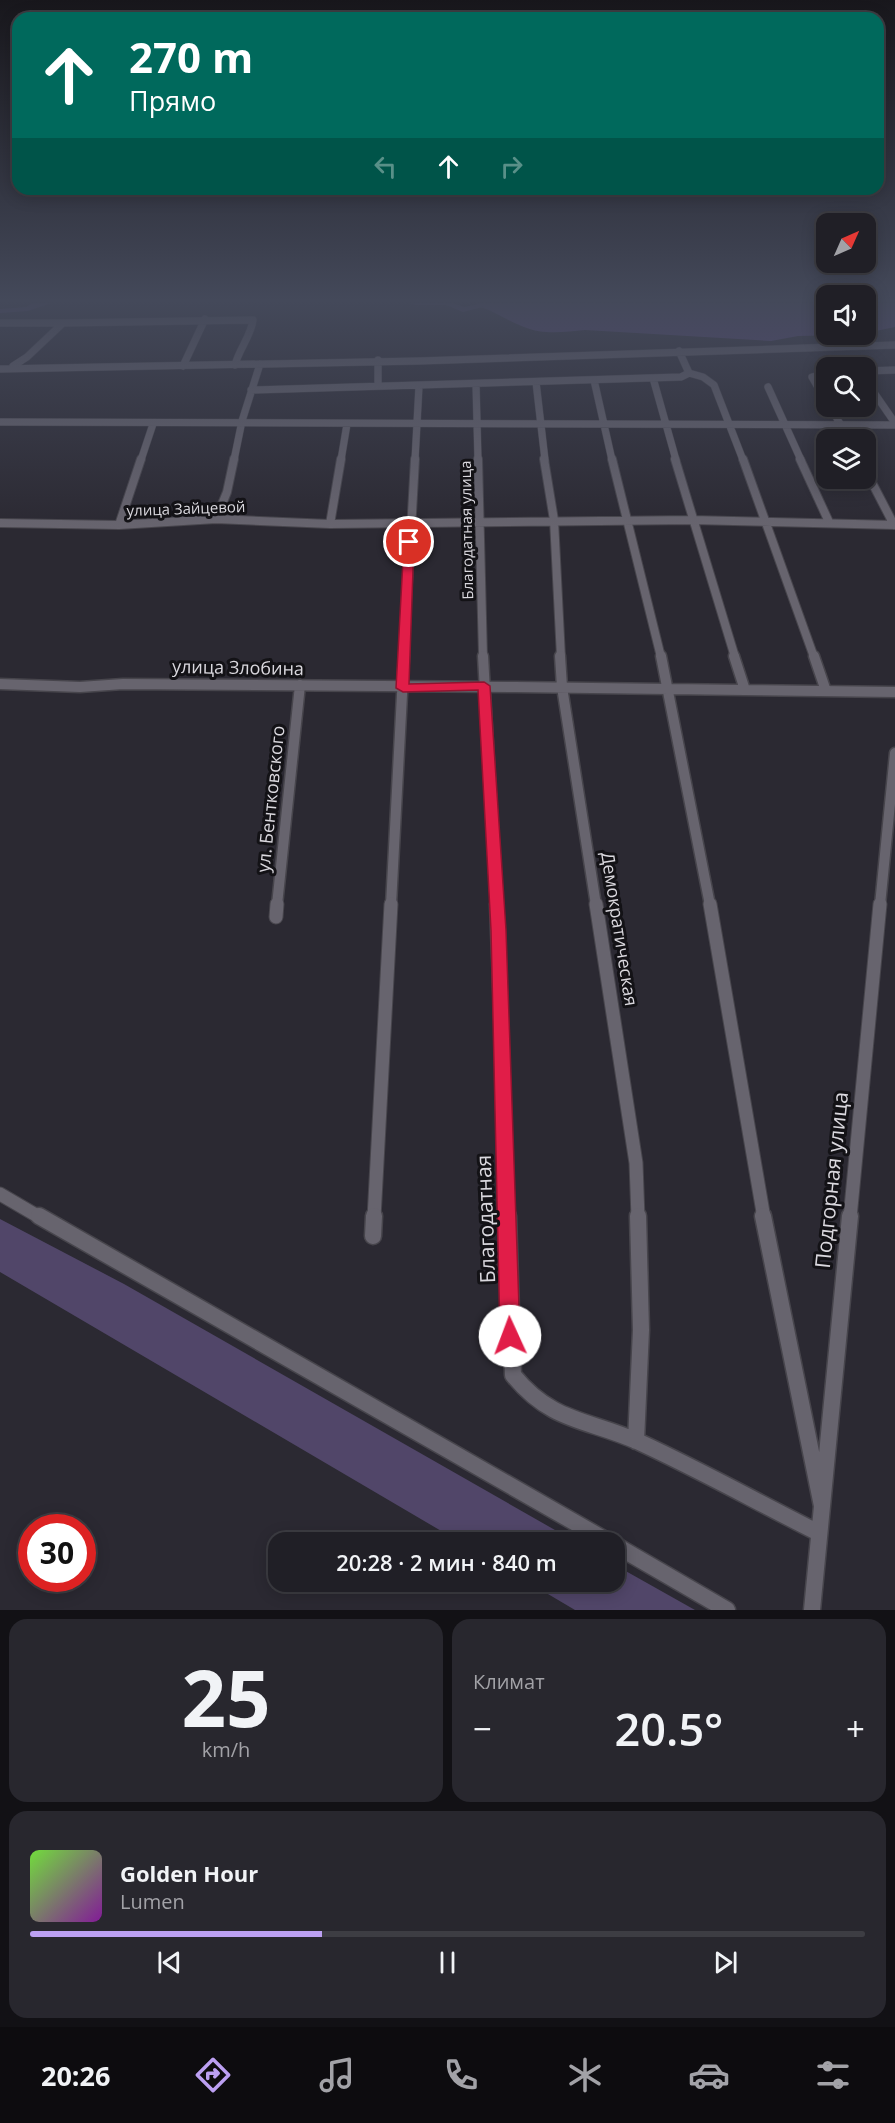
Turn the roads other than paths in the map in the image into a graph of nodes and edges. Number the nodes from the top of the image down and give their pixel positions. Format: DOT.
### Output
graph roads {
  1 [pos="255,378"];
  2 [pos="378,378"];
  3 [pos="649,378"];
  4 [pos="653,378"];
  5 [pos="705,378"];
  6 [pos="594,380"];
  7 [pos="536,382"];
  8 [pos="476,384"];
  9 [pos="378,386"];
  10 [pos="418,386"];
  11 [pos="768,387"];
  12 [pos="251,390"];
  13 [pos="876,396"];
  14 [pos="836,417"];
  15 [pos="242,421"];
  16 [pos="0,422"];
  17 [pos="414,423"];
  18 [pos="153,424"];
  19 [pos="347,424"];
  20 [pos="478,424"];
  21 [pos="602,424"];
  22 [pos="665,424"];
  23 [pos="730,424"];
  24 [pos="895,424"];
  25 [pos="539,425"];
  26 [pos="783,425"];
  27 [pos="841,425"];
  28 [pos="843,429"];
  29 [pos="875,489"];
  30 [pos="216,519"];
  31 [pos="554,520"];
  32 [pos="629,520"];
  33 [pos="692,520"];
  34 [pos="480,521"];
  35 [pos="410,522"];
  36 [pos="767,522"];
  37 [pos="829,522"];
  38 [pos="0,523"];
  39 [pos="330,524"];
  40 [pos="119,525"];
  41 [pos="894,525"];
  42 [pos="481,682"];
  43 [pos="0,684"];
  44 [pos="300,685"];
  45 [pos="562,687"];
  46 [pos="403,688"];
  47 [pos="669,689"];
  48 [pos="745,690"];
  49 [pos="826,691"];
  50 [pos="895,692"];
  51 [pos="895,753"];
  52 [pos="276,917"];
  53 [pos="498,930"];
  54 [pos="0,1194"];
  55 [pos="374,1236"];
  56 [pos="636,1441"];
  57 [pos="822,1506"];
  58 [pos="592,1532"];
  59 [pos="819,1533"];
  60 [pos="625,1551"];
  61 [pos="727,1610"];
  62 [pos="812,1610"];
  1 -- 12 [label="street"];
  2 -- 9 [label="street"];
  3 -- 6 [label="street"];
  4 -- 22 [label="street"];
  5 -- 23 [label="street"];
  6 -- 7 [label="street"];
  6 -- 21 [label="street"];
  7 -- 8 [label="street"];
  7 -- 25 [label="street, Демократическая"];
  8 -- 10 [label="street"];
  8 -- 20 [label="street, Благодатная улица"];
  9 -- 10 [label="street"];
  9 -- 12 [label="street"];
  10 -- 17 [label="street"];
  11 -- 26 [label="street"];
  12 -- 15 [label="street"];
  13 -- 24 [label="street"];
  14 -- 27 [label="street"];
  15 -- 18 [label="street"];
  15 -- 19 [label="street"];
  15 -- 30 [label="street"];
  16 -- 18 [label="street"];
  17 -- 19 [label="street"];
  17 -- 20 [label="street"];
  17 -- 35 [label="street"];
  18 -- 40 [label="street"];
  19 -- 39 [label="street"];
  20 -- 25 [label="street"];
  20 -- 34 [label="street, Благодатная улица"];
  21 -- 22 [label="street"];
  21 -- 25 [label="street"];
  21 -- 32 [label="street"];
  22 -- 23 [label="street"];
  22 -- 33 [label="street"];
  23 -- 26 [label="street"];
  23 -- 36 [label="street"];
  24 -- 27 [label="street"];
  25 -- 31 [label="street, Демократическая"];
  26 -- 27 [label="street"];
  26 -- 37 [label="street"];
  27 -- 28 [label="street"];
  29 -- 41 [label="street"];
  30 -- 39 [label="street, улица Зайцевой"];
  30 -- 40 [label="street, улица Зайцевой"];
  31 -- 32 [label="street, улица Зайцевой"];
  31 -- 34 [label="street, улица Зайцевой"];
  31 -- 45 [label="street, Демократическая"];
  32 -- 33 [label="street, улица Зайцевой"];
  32 -- 47 [label="street"];
  33 -- 36 [label="street, улица Зайцевой"];
  33 -- 48 [label="street"];
  34 -- 35 [label="street, улица Зайцевой"];
  34 -- 42 [label="street, Благодатная улица"];
  35 -- 39 [label="street, улица Зайцевой"];
  35 -- 46 [label="street"];
  36 -- 37 [label="street, улица Зайцевой"];
  36 -- 49 [label="street"];
  37 -- 41 [label="street, улица Зайцевой"];
  38 -- 40 [label="street, улица Зайцевой"];
  42 -- 45 [label="street, улица Злобина"];
  42 -- 46 [label="street, улица Злобина"];
  42 -- 53 [label="street, Благодатная улица"];
  43 -- 44 [label="street, улица Злобина"];
  44 -- 46 [label="street, улица Злобина"];
  44 -- 52 [label="street, ул. Бентковского"];
  45 -- 47 [label="street, улица Злобина"];
  45 -- 56 [label="street, Демократическая"];
  46 -- 55 [label="street"];
  47 -- 48 [label="street, улица Злобина"];
  47 -- 57 [label="street"];
  48 -- 49 [label="street, улица Злобина"];
  49 -- 50 [label="street, улица Злобина"];
  51 -- 57 [label="street, Подгорная улица"];
  53 -- 56 [label="street, Благодатная"];
  54 -- 58 [label="street"];
  56 -- 59 [label="street, Благодатная"];
  57 -- 59 [label="street, Подгорная улица"];
  59 -- 62 [label="street, Подгорная улица"];
  60 -- 61 [label="street"];
}
